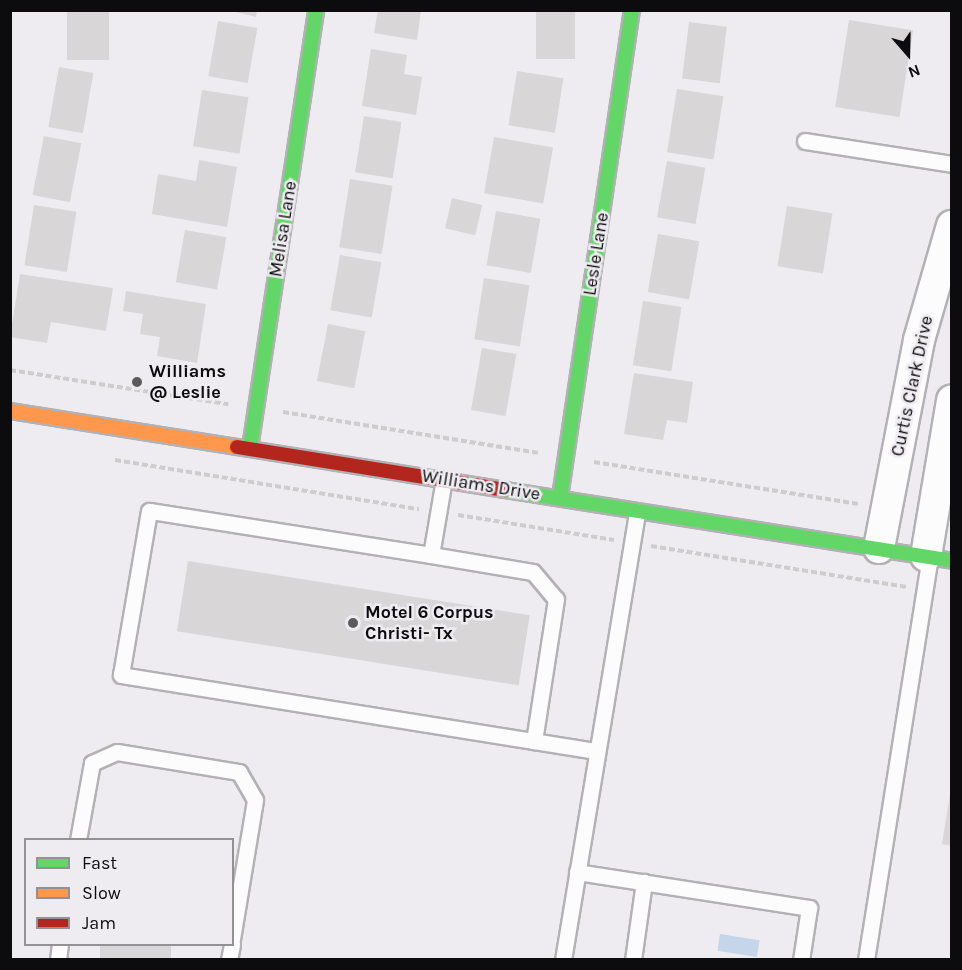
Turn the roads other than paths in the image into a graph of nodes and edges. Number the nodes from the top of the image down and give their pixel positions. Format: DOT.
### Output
graph roads {
  1 [pos="316,10"];
  2 [pos="632,10"];
  3 [pos="805,141"];
  4 [pos="951,164"];
  5 [pos="951,226"];
  6 [pos="951,400"];
  7 [pos="10,411"];
  8 [pos="250,448"];
  9 [pos="444,479"];
  10 [pos="560,497"];
  11 [pos="637,511"];
  12 [pos="879,548"];
  13 [pos="431,555"];
  14 [pos="936,558"];
  15 [pos="534,741"];
  16 [pos="597,751"];
  17 [pos="78,838"];
  18 [pos="578,873"];
  19 [pos="644,882"];
  20 [pos="234,927"];
  21 [pos="563,960"];
  22 [pos="633,960"];
  23 [pos="801,960"];
  24 [pos="866,960"];
  1 -- 8 [label="street, Melisa Lane"];
  2 -- 10 [label="street, Lesle Lane"];
  3 -- 4 [label="lane"];
  5 -- 12 [label="street, Curtis Clark Drive"];
  6 -- 14 [label="street"];
  7 -- 8 [label="street, Williams Drive"];
  8 -- 9 [label="street, Williams Drive"];
  9 -- 10 [label="street, Williams Drive"];
  9 -- 13 [label="lane"];
  10 -- 11 [label="street, Williams Drive"];
  11 -- 12 [label="street, Williams Drive"];
  11 -- 16 [label="lane"];
  12 -- 14 [label="street, Williams Drive"];
  13 -- 15 [label="lane"];
  13 -- 15 [label="lane"];
  14 -- 24 [label="lane"];
  15 -- 16 [label="lane"];
  16 -- 18 [label="lane"];
  17 -- 20 [label="lane"];
  18 -- 19 [label="lane"];
  18 -- 21 [label="lane"];
  19 -- 22 [label="lane"];
  19 -- 23 [label="lane"];
}
